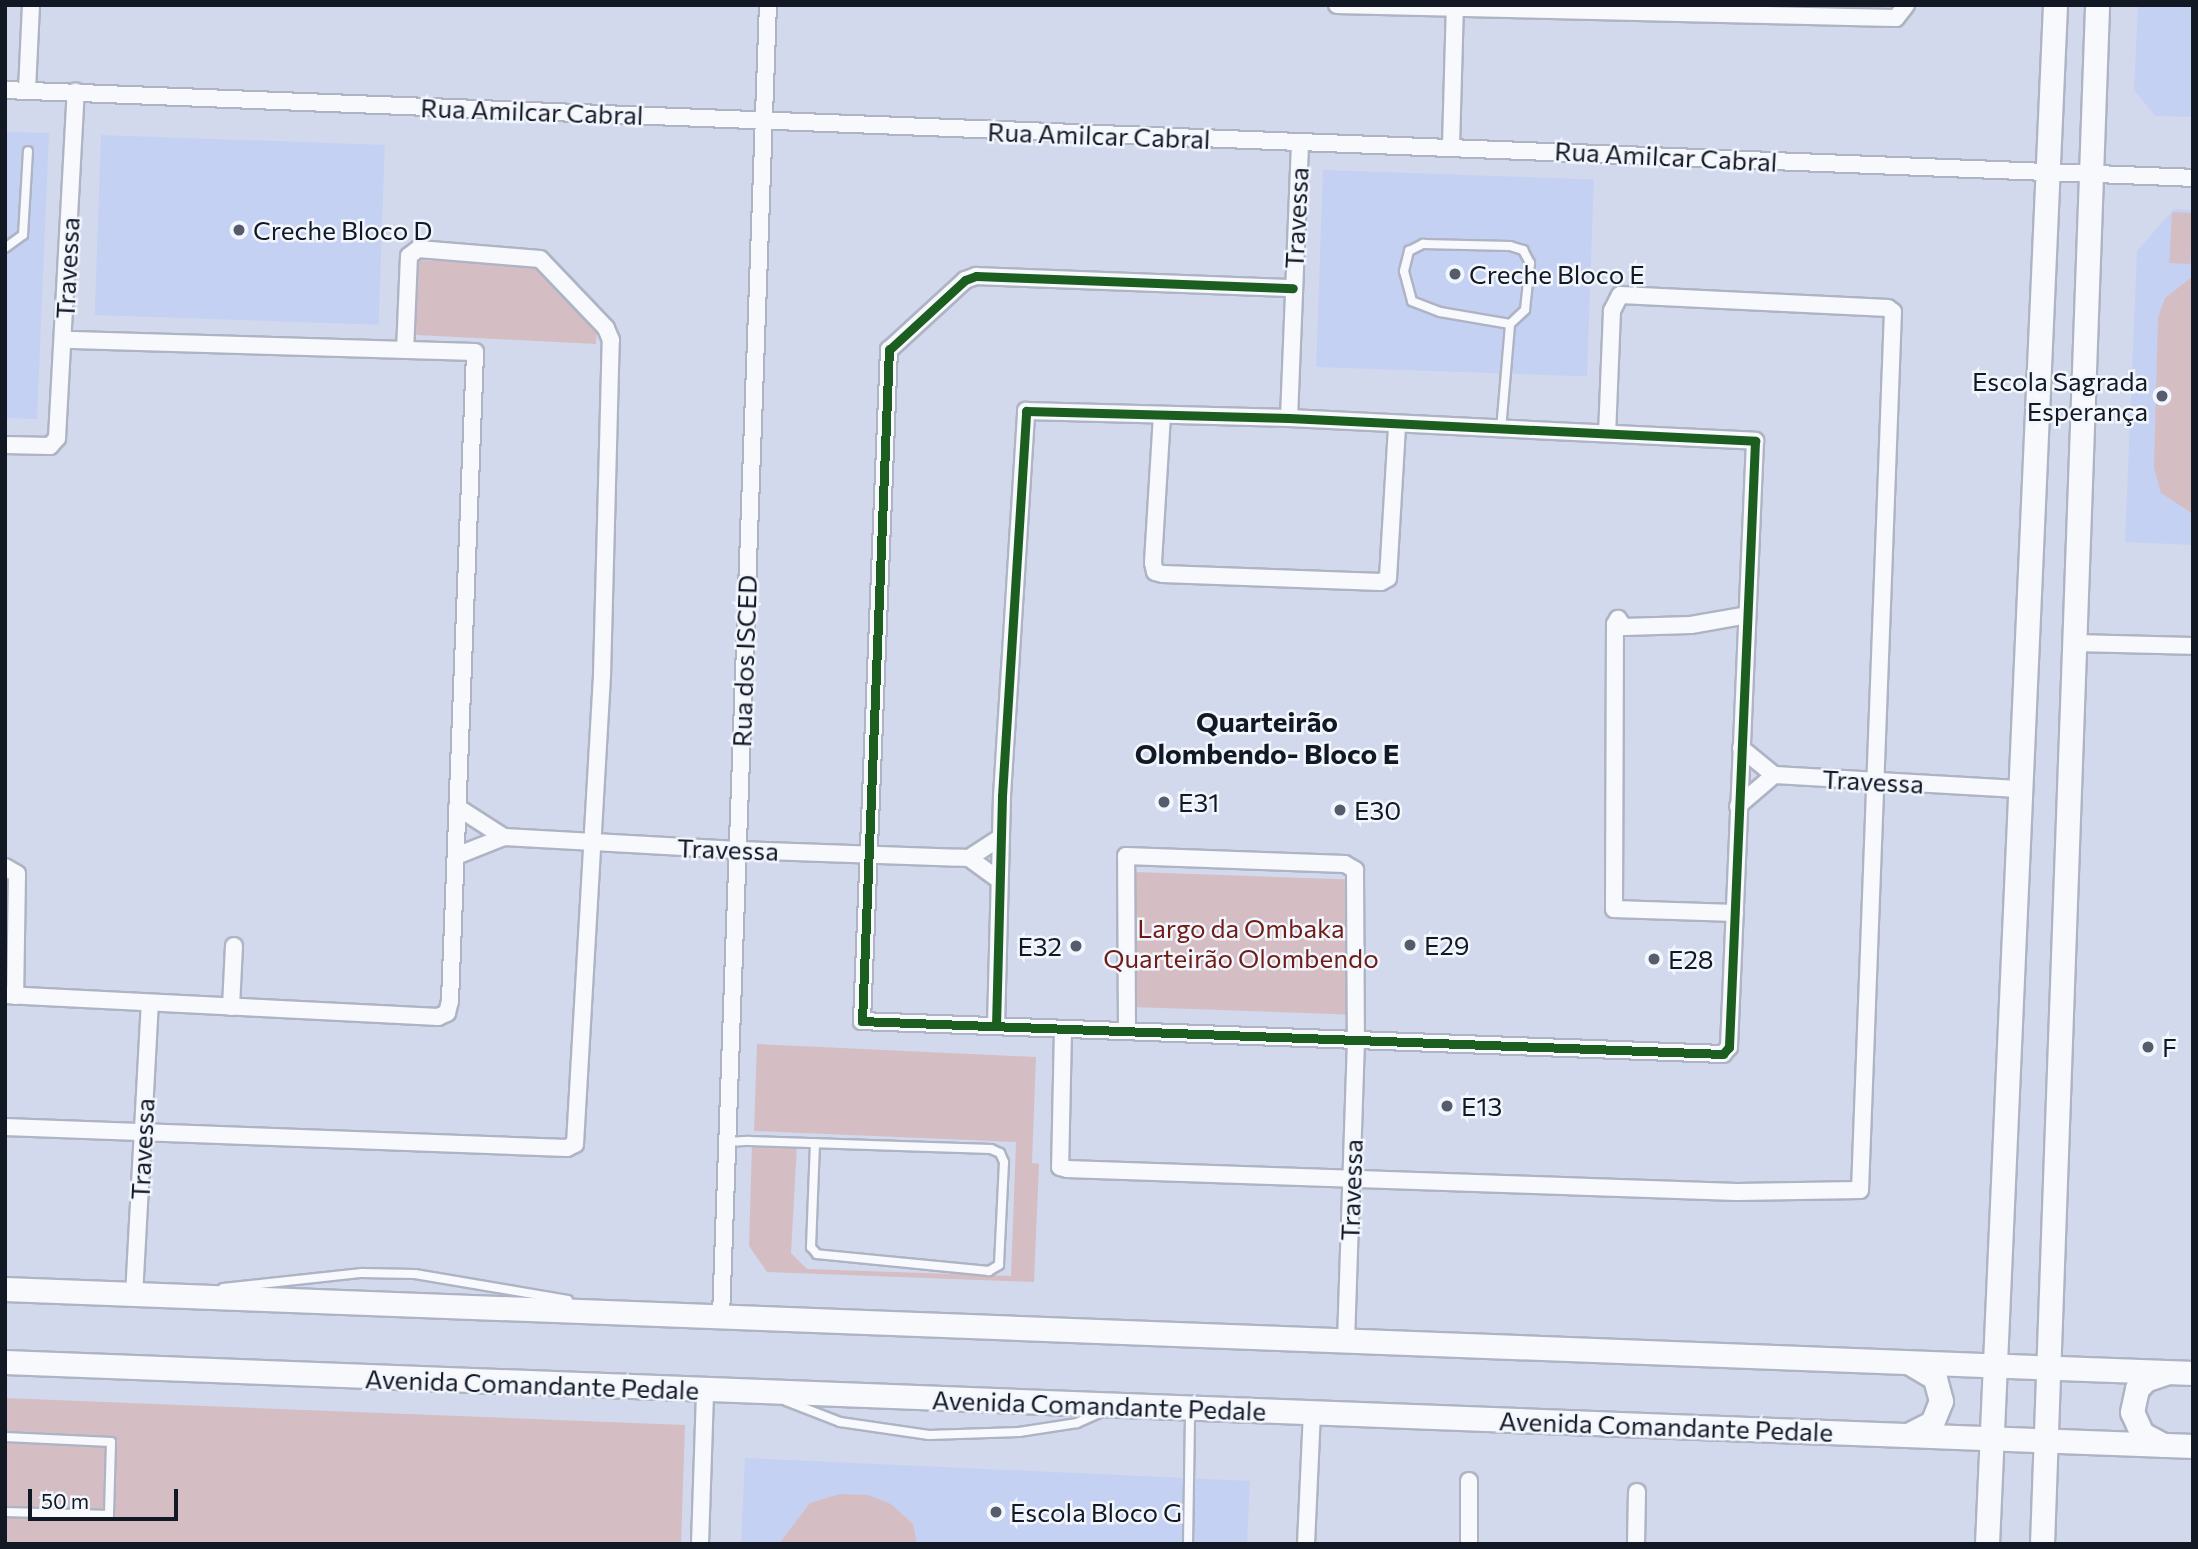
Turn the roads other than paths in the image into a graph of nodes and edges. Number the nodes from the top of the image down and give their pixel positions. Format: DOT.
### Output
graph roads {
  1 [pos="31,5"];
  2 [pos="768,5"];
  3 [pos="1337,5"];
  4 [pos="1906,5"];
  5 [pos="2055,5"];
  6 [pos="2097,5"];
  7 [pos="1455,7"];
  8 [pos="5,90"];
  9 [pos="27,90"];
  10 [pos="76,92"];
  11 [pos="764,121"];
  12 [pos="1300,143"];
  13 [pos="1451,146"];
  14 [pos="27,151"];
  15 [pos="2047,172"];
  16 [pos="2091,173"];
  17 [pos="2193,178"];
  18 [pos="5,248"];
  19 [pos="1293,288"];
  20 [pos="1510,324"];
  21 [pos="64,340"];
  22 [pos="405,350"];
  23 [pos="1162,415"];
  24 [pos="1289,418"];
  25 [pos="1396,426"];
  26 [pos="1502,430"];
  27 [pos="1607,433"];
  28 [pos="5,445"];
  29 [pos="1747,615"];
  30 [pos="2073,643"];
  31 [pos="2193,646"];
  32 [pos="1741,748"];
  33 [pos="1774,775"];
  34 [pos="1874,782"];
  35 [pos="2019,789"];
  36 [pos="1738,806"];
  37 [pos="457,807"];
  38 [pos="1001,836"];
  39 [pos="504,838"];
  40 [pos="591,842"];
  41 [pos="737,850"];
  42 [pos="867,854"];
  43 [pos="456,856"];
  44 [pos="969,858"];
  45 [pos="5,867"];
  46 [pos="999,880"];
  47 [pos="1735,913"];
  48 [pos="234,946"];
  49 [pos="10,996"];
  50 [pos="150,1003"];
  51 [pos="231,1007"];
  52 [pos="996,1026"];
  53 [pos="1063,1029"];
  54 [pos="1127,1031"];
  55 [pos="1356,1040"];
  56 [pos="5,1126"];
  57 [pos="144,1132"];
  58 [pos="727,1142"];
  59 [pos="816,1143"];
  60 [pos="1351,1179"];
  61 [pos="5,1289"];
  62 [pos="134,1296"];
  63 [pos="181,1297"];
  64 [pos="618,1313"];
  65 [pos="721,1317"];
  66 [pos="1346,1339"];
  67 [pos="5,1362"];
  68 [pos="1904,1362"];
  69 [pos="1994,1365"];
  70 [pos="2049,1368"];
  71 [pos="2168,1372"];
  72 [pos="2193,1373"];
  73 [pos="705,1392"];
  74 [pos="767,1393"];
  75 [pos="1112,1407"];
  76 [pos="1191,1408"];
  77 [pos="1311,1413"];
  78 [pos="1899,1435"];
  79 [pos="5,1437"];
  80 [pos="1991,1438"];
  81 [pos="2047,1441"];
  82 [pos="2163,1445"];
  83 [pos="2193,1446"];
  84 [pos="1469,1481"];
  85 [pos="1637,1492"];
  86 [pos="5,1512"];
  87 [pos="700,1544"];
  88 [pos="1188,1544"];
  89 [pos="1306,1544"];
  90 [pos="1469,1544"];
  91 [pos="1636,1544"];
  92 [pos="1987,1544"];
  93 [pos="2042,1544"];
  1 -- 9 [label="street"];
  2 -- 11 [label="street, Rua dos ISCED"];
  3 -- 7 [label="street"];
  4 -- 7 [label="street"];
  5 -- 15 [label="street"];
  6 -- 16 [label="street"];
  7 -- 13 [label="street"];
  8 -- 9 [label="street, Rua Amilcar Cabral"];
  9 -- 10 [label="street, Rua Amilcar Cabral"];
  10 -- 11 [label="street, Rua Amilcar Cabral"];
  10 -- 21 [label="street, Travessa"];
  11 -- 12 [label="street, Rua Amilcar Cabral"];
  11 -- 41 [label="street, Rua dos ISCED"];
  12 -- 13 [label="street, Rua Amilcar Cabral"];
  12 -- 19 [label="street, Travessa"];
  13 -- 15 [label="street, Rua Amilcar Cabral"];
  14 -- 18 [label="lane"];
  15 -- 16 [label="street, Rua Amilcar Cabral"];
  15 -- 35 [label="street"];
  16 -- 17 [label="street, Rua Amilcar Cabral"];
  16 -- 30 [label="street"];
  19 -- 24 [label="street, Travessa"];
  19 -- 42 [label="street"];
  20 -- 20 [label="lane"];
  20 -- 26 [label="lane"];
  21 -- 22 [label="street"];
  21 -- 28 [label="street, Travessa"];
  22 -- 37 [label="street"];
  22 -- 40 [label="street"];
  23 -- 24 [label="street"];
  23 -- 25 [label="street"];
  23 -- 38 [label="street"];
  24 -- 25 [label="street"];
  25 -- 26 [label="street"];
  26 -- 27 [label="street"];
  27 -- 29 [label="street"];
  27 -- 34 [label="street"];
  29 -- 32 [label="street"];
  29 -- 47 [label="street"];
  30 -- 31 [label="street"];
  30 -- 70 [label="street"];
  32 -- 33 [label="street"];
  32 -- 36 [label="street"];
  33 -- 34 [label="street, Travessa"];
  33 -- 36 [label="street"];
  34 -- 35 [label="street, Travessa"];
  34 -- 60 [label="street"];
  35 -- 69 [label="street"];
  36 -- 47 [label="street"];
  37 -- 39 [label="street"];
  37 -- 43 [label="street"];
  38 -- 44 [label="street"];
  38 -- 46 [label="street"];
  39 -- 40 [label="street, Travessa"];
  39 -- 43 [label="street"];
  40 -- 41 [label="street, Travessa"];
  40 -- 57 [label="street"];
  41 -- 42 [label="street, Travessa"];
  41 -- 58 [label="street, Rua dos ISCED"];
  42 -- 44 [label="street, Travessa"];
  42 -- 52 [label="street"];
  43 -- 51 [label="street"];
  44 -- 46 [label="street"];
  45 -- 49 [label="street"];
  46 -- 52 [label="street"];
  47 -- 55 [label="street"];
  48 -- 51 [label="street"];
  49 -- 50 [label="street"];
  50 -- 51 [label="street"];
  50 -- 57 [label="street, Travessa"];
  52 -- 53 [label="street"];
  53 -- 54 [label="street"];
  53 -- 60 [label="street"];
  54 -- 55 [label="street"];
  54 -- 55 [label="street, Travessa"];
  55 -- 60 [label="street, Travessa"];
  56 -- 57 [label="street"];
  57 -- 62 [label="street, Travessa"];
  58 -- 59 [label="lane"];
  58 -- 65 [label="street, Rua dos ISCED"];
  59 -- 59 [label="lane"];
  60 -- 66 [label="street, Travessa"];
  61 -- 62 [label="street"];
  62 -- 63 [label="street"];
  63 -- 64 [label="street"];
  63 -- 64 [label="lane"];
  64 -- 65 [label="street"];
  65 -- 66 [label="street"];
  66 -- 68 [label="street"];
  67 -- 73 [label="street, Avenida Comandante Pedale"];
  68 -- 69 [label="street"];
  68 -- 78 [label="street"];
  69 -- 70 [label="street"];
  69 -- 80 [label="street"];
  70 -- 71 [label="street"];
  70 -- 81 [label="street"];
  71 -- 72 [label="street"];
  71 -- 82 [label="street"];
  73 -- 74 [label="street, Avenida Comandante Pedale"];
  73 -- 87 [label="street"];
  74 -- 75 [label="street, Avenida Comandante Pedale"];
  74 -- 75 [label="lane"];
  75 -- 76 [label="street, Avenida Comandante Pedale"];
  76 -- 77 [label="street, Avenida Comandante Pedale"];
  76 -- 88 [label="lane"];
  77 -- 78 [label="street, Avenida Comandante Pedale"];
  77 -- 89 [label="street"];
  78 -- 80 [label="street, Avenida Comandante Pedale"];
  79 -- 86 [label="lane"];
  80 -- 81 [label="street, Avenida Comandante Pedale"];
  80 -- 92 [label="street"];
  81 -- 82 [label="street, Avenida Comandante Pedale"];
  81 -- 93 [label="street"];
  82 -- 83 [label="street, Avenida Comandante Pedale"];
  84 -- 90 [label="street"];
  85 -- 91 [label="street"];
}
